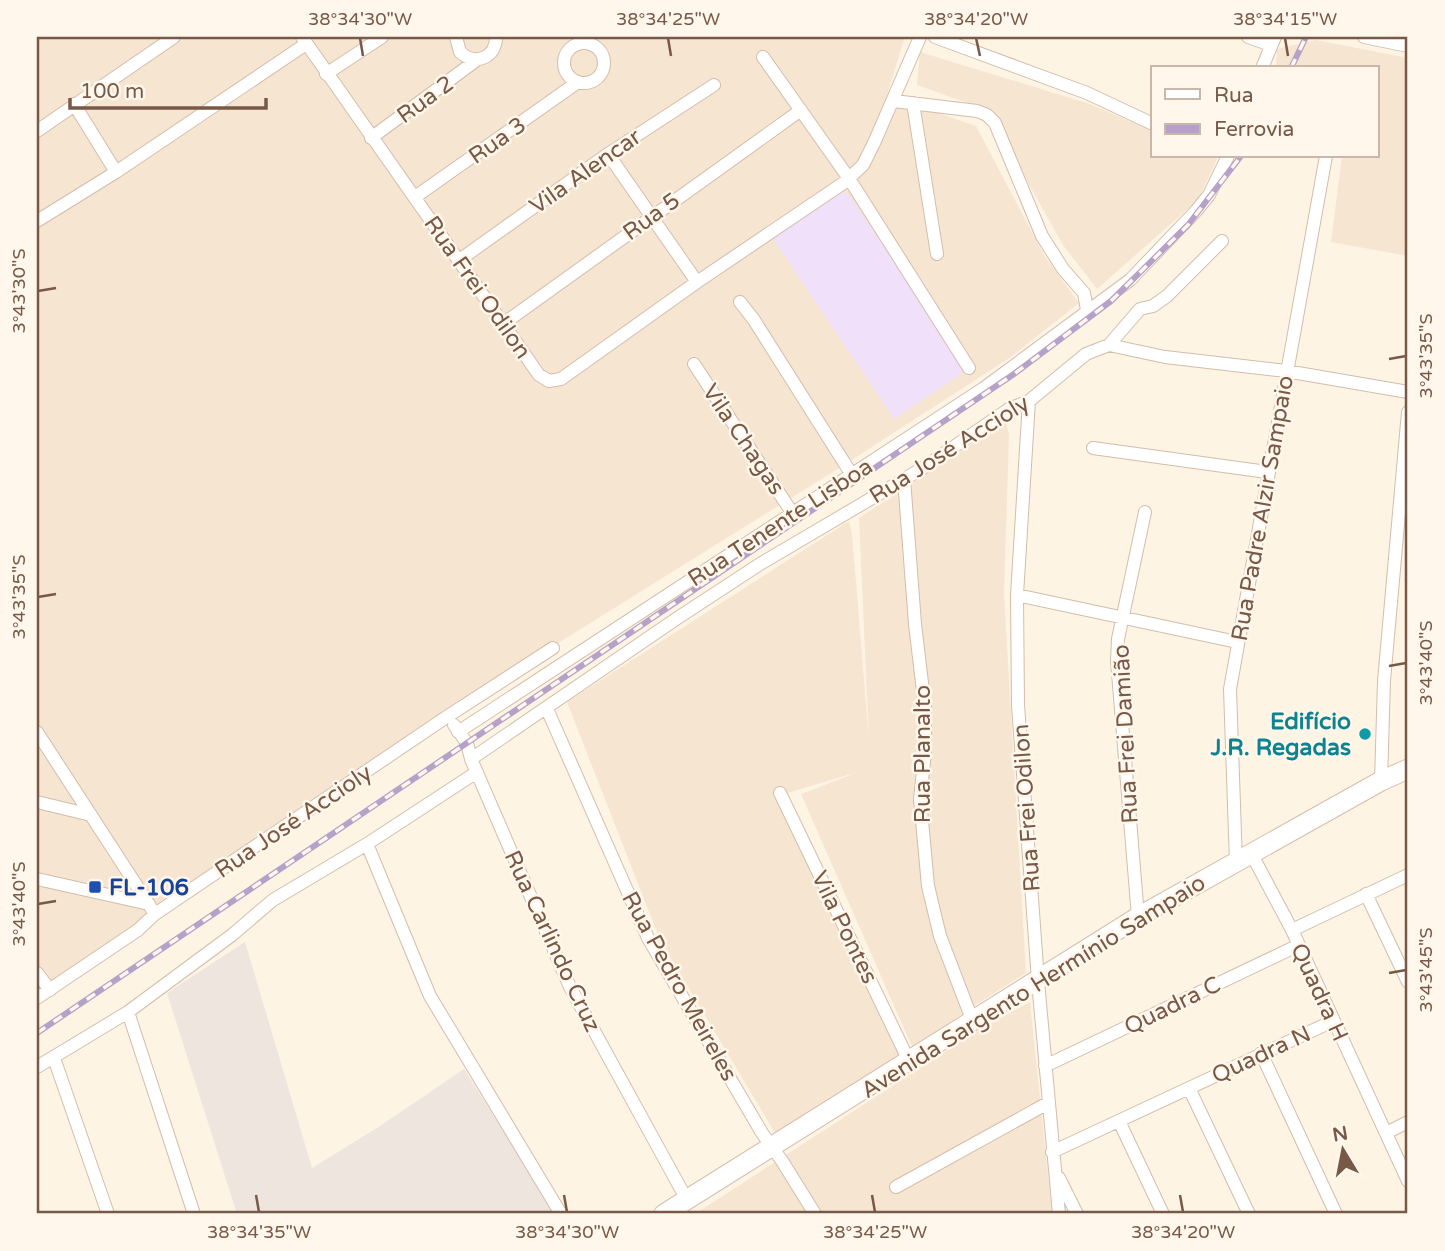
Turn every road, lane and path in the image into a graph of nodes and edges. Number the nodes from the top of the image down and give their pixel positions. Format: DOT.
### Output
graph roads {
  1 [pos="174,37"];
  2 [pos="382,37"];
  3 [pos="456,37"];
  4 [pos="496,37"];
  5 [pos="920,37"];
  6 [pos="935,37"];
  7 [pos="1248,37"];
  8 [pos="1364,37"];
  9 [pos="304,40"];
  10 [pos="1273,41"];
  11 [pos="1408,46"];
  12 [pos="763,57"];
  13 [pos="478,60"];
  14 [pos="1263,66"];
  15 [pos="326,74"];
  16 [pos="578,82"];
  17 [pos="714,85"];
  18 [pos="894,101"];
  19 [pos="913,103"];
  20 [pos="74,104"];
  21 [pos="801,110"];
  22 [pos="1151,123"];
  23 [pos="37,131"];
  24 [pos="371,138"];
  25 [pos="608,154"];
  26 [pos="1226,158"];
  27 [pos="1326,158"];
  28 [pos="116,172"];
  29 [pos="848,177"];
  30 [pos="415,197"];
  31 [pos="650,216"];
  32 [pos="37,221"];
  33 [pos="1222,241"];
  34 [pos="937,254"];
  35 [pos="458,261"];
  36 [pos="697,282"];
  37 [pos="740,302"];
  38 [pos="1095,304"];
  39 [pos="503,324"];
  40 [pos="1109,345"];
  41 [pos="694,363"];
  42 [pos="969,368"];
  43 [pos="1286,371"];
  44 [pos="1408,392"];
  45 [pos="1029,401"];
  46 [pos="1408,412"];
  47 [pos="1093,448"];
  48 [pos="1268,472"];
  49 [pos="852,475"];
  50 [pos="904,479"];
  51 [pos="1145,512"];
  52 [pos="793,514"];
  53 [pos="1017,595"];
  54 [pos="1124,617"];
  55 [pos="1237,642"];
  56 [pos="553,648"];
  57 [pos="547,709"];
  58 [pos="448,716"];
  59 [pos="37,732"];
  60 [pos="458,732"];
  61 [pos="474,765"];
  62 [pos="1408,769"];
  63 [pos="1381,781"];
  64 [pos="780,793"];
  65 [pos="37,802"];
  66 [pos="91,815"];
  67 [pos="368,844"];
  68 [pos="1243,858"];
  69 [pos="1408,875"];
  70 [pos="37,879"];
  71 [pos="1366,894"];
  72 [pos="152,909"];
  73 [pos="1138,917"];
  74 [pos="1292,930"];
  75 [pos="1299,945"];
  76 [pos="1404,962"];
  77 [pos="37,973"];
  78 [pos="1038,981"];
  79 [pos="1408,982"];
  80 [pos="50,990"];
  81 [pos="37,998"];
  82 [pos="128,1012"];
  83 [pos="1333,1021"];
  84 [pos="973,1022"];
  85 [pos="1261,1054"];
  86 [pos="54,1058"];
  87 [pos="909,1061"];
  88 [pos="1045,1066"];
  89 [pos="37,1067"];
  90 [pos="1189,1088"];
  91 [pos="1048,1103"];
  92 [pos="1119,1121"];
  93 [pos="1408,1122"];
  94 [pos="1386,1133"];
  95 [pos="772,1148"];
  96 [pos="1052,1152"];
  97 [pos="1055,1171"];
  98 [pos="1408,1181"];
  99 [pos="896,1187"];
  100 [pos="687,1200"];
  101 [pos="108,1214"];
  102 [pos="194,1214"];
  103 [pos="561,1214"];
  104 [pos="664,1214"];
  105 [pos="815,1214"];
  106 [pos="1059,1214"];
  107 [pos="1077,1214"];
  108 [pos="1163,1214"];
  109 [pos="1248,1214"];
  110 [pos="1336,1214"];
  1 -- 20 [label="street"];
  2 -- 15 [label="street"];
  3 -- 13 [label="street, Rua 2"];
  4 -- 13 [label="street, Rua 2"];
  5 -- 18 [label="street, Rua Frei Odilon"];
  6 -- 22 [label="street"];
  7 -- 10 [label="street"];
  8 -- 11 [label="street"];
  9 -- 15 [label="street, Rua Frei Odilon"];
  9 -- 28 [label="street, Rua Frei Odilon"];
  10 -- 14 [label="street"];
  12 -- 21 [label="street"];
  13 -- 24 [label="street, Rua 2"];
  15 -- 24 [label="street, Rua Frei Odilon"];
  16 -- 30 [label="street, Rua 3"];
  17 -- 25 [label="street, Vila Alencar"];
  18 -- 19 [label="street"];
  18 -- 29 [label="street, Rua Frei Odilon"];
  19 -- 34 [label="street"];
  19 -- 38 [label="street"];
  20 -- 23 [label="street"];
  20 -- 28 [label="street"];
  21 -- 29 [label="street"];
  21 -- 31 [label="street, Rua 5"];
  24 -- 30 [label="street, Rua Frei Odilon"];
  25 -- 31 [label="street"];
  25 -- 35 [label="street, Vila Alencar"];
  26 -- 38 [label="street, Rua Tenente Lisboa"];
  27 -- 43 [label="street, Rua Padre Alzir Sampaio"];
  28 -- 32 [label="street, Rua Frei Odilon"];
  29 -- 36 [label="street, Rua Frei Odilon"];
  29 -- 42 [label="street"];
  30 -- 35 [label="street, Rua Frei Odilon"];
  31 -- 36 [label="street"];
  31 -- 39 [label="street, Rua 5"];
  33 -- 40 [label="street"];
  35 -- 39 [label="street, Rua Frei Odilon"];
  36 -- 39 [label="street, Rua Frei Odilon"];
  37 -- 49 [label="street"];
  38 -- 49 [label="street, Rua Tenente Lisboa"];
  40 -- 43 [label="street"];
  40 -- 45 [label="street, Rua José Accioly"];
  41 -- 52 [label="street, Vila Chagas"];
  43 -- 44 [label="street"];
  43 -- 48 [label="street, Rua Padre Alzir Sampaio"];
  45 -- 50 [label="street, Rua José Accioly"];
  45 -- 53 [label="street, Rua Frei Odilon"];
  46 -- 63 [label="street"];
  47 -- 48 [label="street"];
  48 -- 55 [label="street, Rua Padre Alzir Sampaio"];
  49 -- 52 [label="street, Rua Tenente Lisboa"];
  50 -- 57 [label="street, Rua José Accioly"];
  50 -- 84 [label="street, Rua Planalto"];
  51 -- 54 [label="street, Rua Frei Damião"];
  52 -- 60 [label="street, Rua Tenente Lisboa"];
  53 -- 54 [label="street"];
  53 -- 78 [label="street, Rua Frei Odilon"];
  54 -- 55 [label="street"];
  54 -- 73 [label="street, Rua Frei Damião"];
  55 -- 68 [label="street, Rua Padre Alzir Sampaio"];
  56 -- 58 [label="street, Rua José Accioly"];
  57 -- 61 [label="street, Rua José Accioly"];
  57 -- 95 [label="street, Rua Pedro Meireles"];
  58 -- 60 [label="street, Rua Carlindo Cruz"];
  58 -- 72 [label="street, Rua José Accioly"];
  59 -- 66 [label="street"];
  60 -- 61 [label="street, Rua Carlindo Cruz"];
  61 -- 67 [label="street, Rua José Accioly"];
  61 -- 100 [label="street, Rua Carlindo Cruz"];
  62 -- 63 [label="main road, Avenida Sargento Hermínio Sampaio"];
  63 -- 68 [label="main road, Avenida Sargento Hermínio Sampaio"];
  64 -- 87 [label="street, Vila Pontes"];
  65 -- 66 [label="street"];
  66 -- 72 [label="street"];
  67 -- 82 [label="street, Rua José Accioly"];
  67 -- 103 [label="street"];
  68 -- 73 [label="main road, Avenida Sargento Hermínio Sampaio"];
  68 -- 74 [label="street, Quadra H"];
  69 -- 71 [label="street"];
  70 -- 72 [label="street"];
  71 -- 74 [label="street"];
  71 -- 76 [label="street"];
  72 -- 80 [label="street, Rua José Accioly"];
  73 -- 78 [label="main road, Avenida Sargento Hermínio Sampaio"];
  74 -- 75 [label="street, Quadra H"];
  75 -- 83 [label="street, Quadra H"];
  75 -- 88 [label="street, Quadra C"];
  76 -- 79 [label="street"];
  77 -- 80 [label="street"];
  78 -- 84 [label="main road, Avenida Sargento Hermínio Sampaio"];
  78 -- 88 [label="street, Rua Frei Odilon"];
  80 -- 81 [label="street, Rua José Accioly"];
  82 -- 86 [label="street, Rua José Accioly"];
  82 -- 102 [label="street"];
  83 -- 85 [label="street, Quadra N"];
  83 -- 94 [label="street, Quadra H"];
  84 -- 87 [label="main road, Avenida Sargento Hermínio Sampaio"];
  85 -- 90 [label="street, Quadra N"];
  85 -- 110 [label="street"];
  86 -- 89 [label="street, Rua José Accioly"];
  86 -- 101 [label="street"];
  87 -- 95 [label="main road, Avenida Sargento Hermínio Sampaio"];
  88 -- 91 [label="street, Rua Frei Odilon"];
  90 -- 92 [label="street, Quadra N"];
  90 -- 109 [label="street, Quadra N"];
  91 -- 96 [label="street, Rua Frei Odilon"];
  91 -- 99 [label="street"];
  92 -- 96 [label="street, Quadra N"];
  92 -- 108 [label="street"];
  93 -- 94 [label="street"];
  94 -- 98 [label="street, Quadra H"];
  95 -- 100 [label="main road, Avenida Sargento Hermínio Sampaio"];
  95 -- 105 [label="street, Rua Pedro Meireles"];
  96 -- 97 [label="street, Rua Frei Odilon"];
  97 -- 106 [label="street, Rua Frei Odilon"];
  97 -- 107 [label="street"];
  100 -- 104 [label="main road, Avenida Sargento Hermínio Sampaio"];
}
